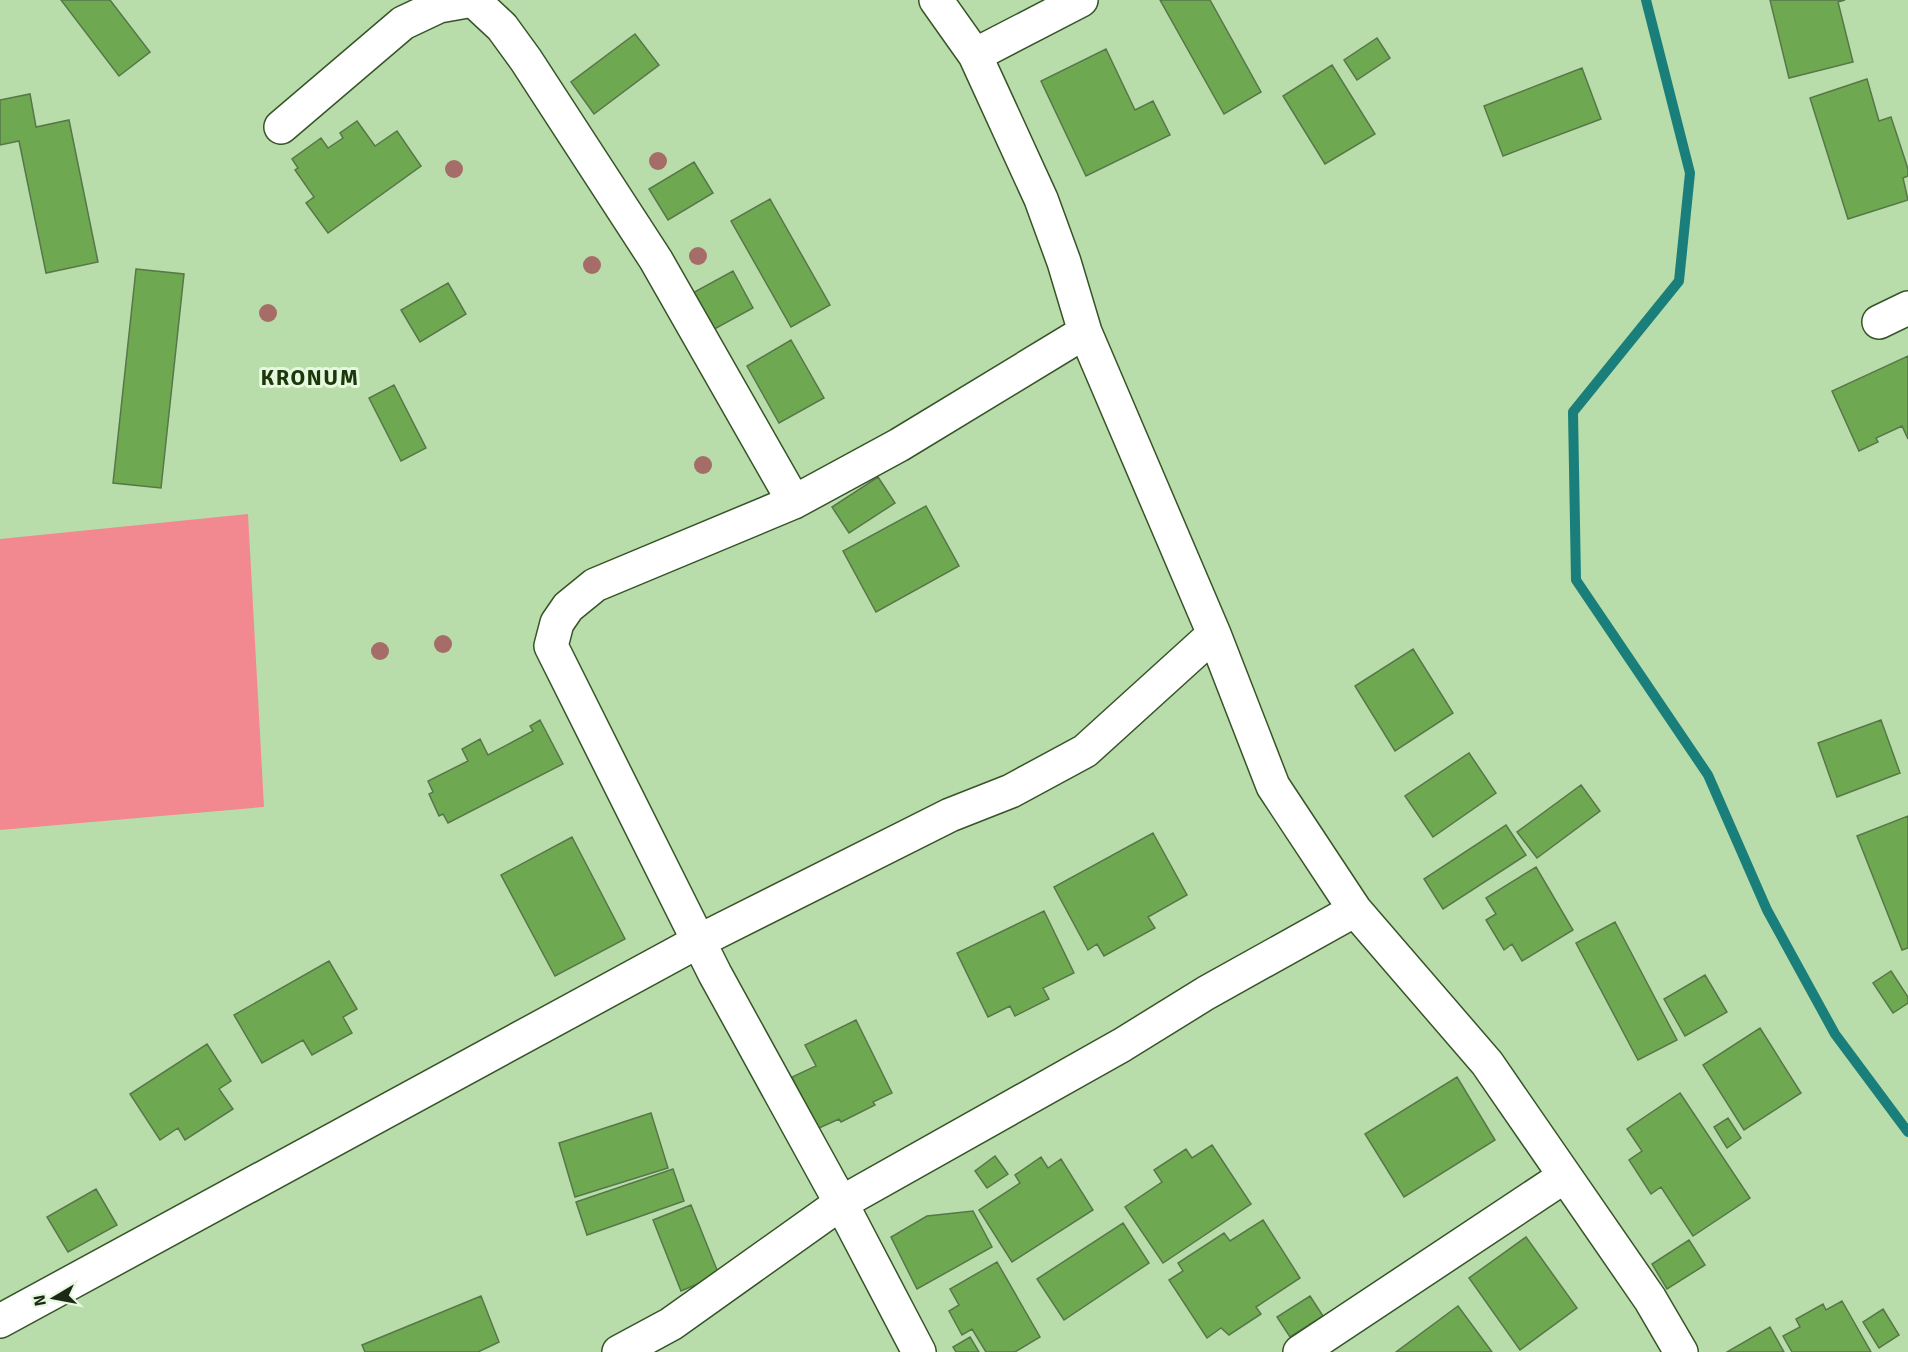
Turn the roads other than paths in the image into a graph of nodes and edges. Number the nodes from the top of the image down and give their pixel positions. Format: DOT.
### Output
graph roads {
  1 [pos="936,0"];
  2 [pos="1081,0"];
  3 [pos="975,55"];
  4 [pos="281,127"];
  5 [pos="1908,308"];
  6 [pos="1879,322"];
  7 [pos="1085,332"];
  8 [pos="794,502"];
  9 [pos="1214,634"];
  10 [pos="1355,910"];
  11 [pos="699,941"];
  12 [pos="1565,1176"];
  13 [pos="842,1203"];
  14 [pos="0,1321"];
  15 [pos="619,1352"];
  16 [pos="919,1352"];
  17 [pos="1300,1352"];
  18 [pos="1681,1352"];
  1 -- 3 [label="street"];
  2 -- 3 [label="street"];
  3 -- 7 [label="street"];
  4 -- 8 [label="street"];
  5 -- 6 [label="street"];
  7 -- 8 [label="street"];
  7 -- 9 [label="street"];
  8 -- 11 [label="street"];
  9 -- 10 [label="street"];
  9 -- 11 [label="street"];
  10 -- 12 [label="street"];
  10 -- 13 [label="street"];
  11 -- 13 [label="street"];
  11 -- 14 [label="street"];
  12 -- 17 [label="street"];
  12 -- 18 [label="street"];
  13 -- 15 [label="street"];
  13 -- 16 [label="street"];
}
